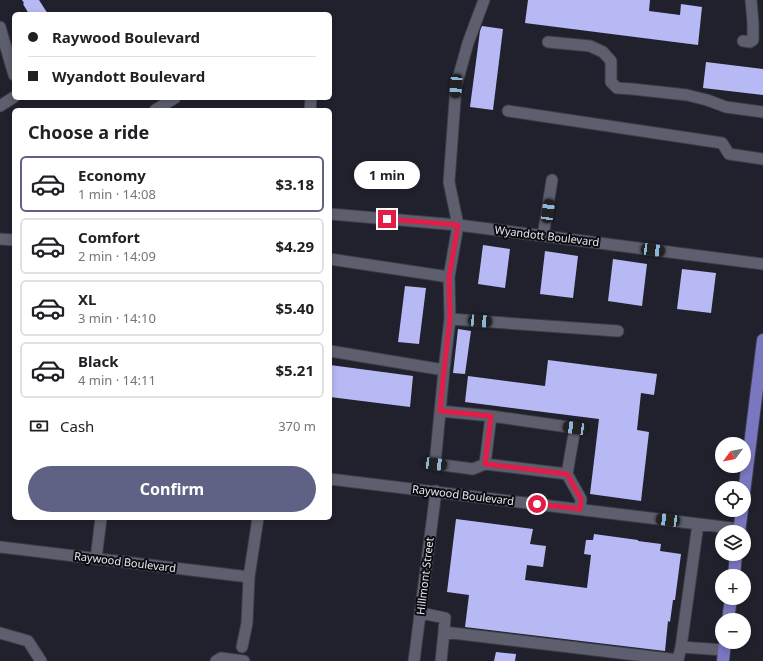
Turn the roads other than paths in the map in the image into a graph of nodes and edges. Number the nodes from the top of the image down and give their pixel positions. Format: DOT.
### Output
graph roads {
  1 [pos="484,0"];
  2 [pos="751,0"];
  3 [pos="0,27"];
  4 [pos="743,41"];
  5 [pos="548,42"];
  6 [pos="12,68"];
  7 [pos="12,97"];
  8 [pos="172,100"];
  9 [pos="0,106"];
  10 [pos="158,108"];
  11 [pos="508,111"];
  12 [pos="763,112"];
  13 [pos="763,159"];
  14 [pos="552,180"];
  15 [pos="332,214"];
  16 [pos="458,225"];
  17 [pos="544,236"];
  18 [pos="0,238"];
  19 [pos="12,240"];
  20 [pos="332,259"];
  21 [pos="763,264"];
  22 [pos="449,277"];
  23 [pos="450,319"];
  24 [pos="618,331"];
  25 [pos="763,340"];
  26 [pos="332,351"];
  27 [pos="444,370"];
  28 [pos="440,411"];
  29 [pos="491,416"];
  30 [pos="485,464"];
  31 [pos="567,474"];
  32 [pos="332,479"];
  33 [pos="745,481"];
  34 [pos="436,491"];
  35 [pos="580,509"];
  36 [pos="101,520"];
  37 [pos="258,520"];
  38 [pos="698,524"];
  39 [pos="715,527"];
  40 [pos="0,547"];
  41 [pos="96,559"];
  42 [pos="249,577"];
  43 [pos="421,613"];
  44 [pos="0,632"];
  45 [pos="444,632"];
  46 [pos="242,647"];
  47 [pos="681,647"];
  48 [pos="724,651"];
  49 [pos="677,660"];
  50 [pos="41,661"];
  51 [pos="216,661"];
  52 [pos="236,661"];
  53 [pos="414,661"];
  54 [pos="441,661"];
  1 -- 16 [label="street"];
  2 -- 4 [label="street"];
  3 -- 6 [label="street"];
  5 -- 12 [label="street"];
  7 -- 9 [label="street"];
  8 -- 10 [label="street"];
  11 -- 13 [label="street"];
  14 -- 17 [label="street"];
  15 -- 16 [label="street, Wyandott Boulevard"];
  16 -- 17 [label="street, Wyandott Boulevard"];
  16 -- 22 [label="street"];
  17 -- 21 [label="street, Wyandott Boulevard"];
  18 -- 19 [label="street"];
  20 -- 22 [label="street"];
  22 -- 23 [label="street"];
  23 -- 24 [label="street"];
  23 -- 27 [label="street"];
  25 -- 33 [label="main road"];
  26 -- 27 [label="street"];
  27 -- 28 [label="street"];
  28 -- 29 [label="street"];
  28 -- 30 [label="street"];
  29 -- 30 [label="street"];
  29 -- 31 [label="street"];
  30 -- 31 [label="street"];
  31 -- 35 [label="street"];
  32 -- 34 [label="street, Raywood Boulevard"];
  34 -- 35 [label="street, Raywood Boulevard"];
  34 -- 43 [label="street, Hillmont Street"];
  35 -- 38 [label="street, Raywood Boulevard"];
  36 -- 41 [label="street"];
  37 -- 42 [label="street"];
  38 -- 39 [label="street, Raywood Boulevard"];
  38 -- 47 [label="street"];
  40 -- 41 [label="street, Raywood Boulevard"];
  41 -- 42 [label="street, Raywood Boulevard"];
  42 -- 46 [label="street"];
  43 -- 45 [label="street"];
  43 -- 53 [label="street, Hillmont Street"];
  44 -- 50 [label="street"];
  45 -- 49 [label="street"];
  45 -- 54 [label="street"];
  47 -- 48 [label="street"];
  47 -- 49 [label="street"];
  51 -- 52 [label="street"];
}
